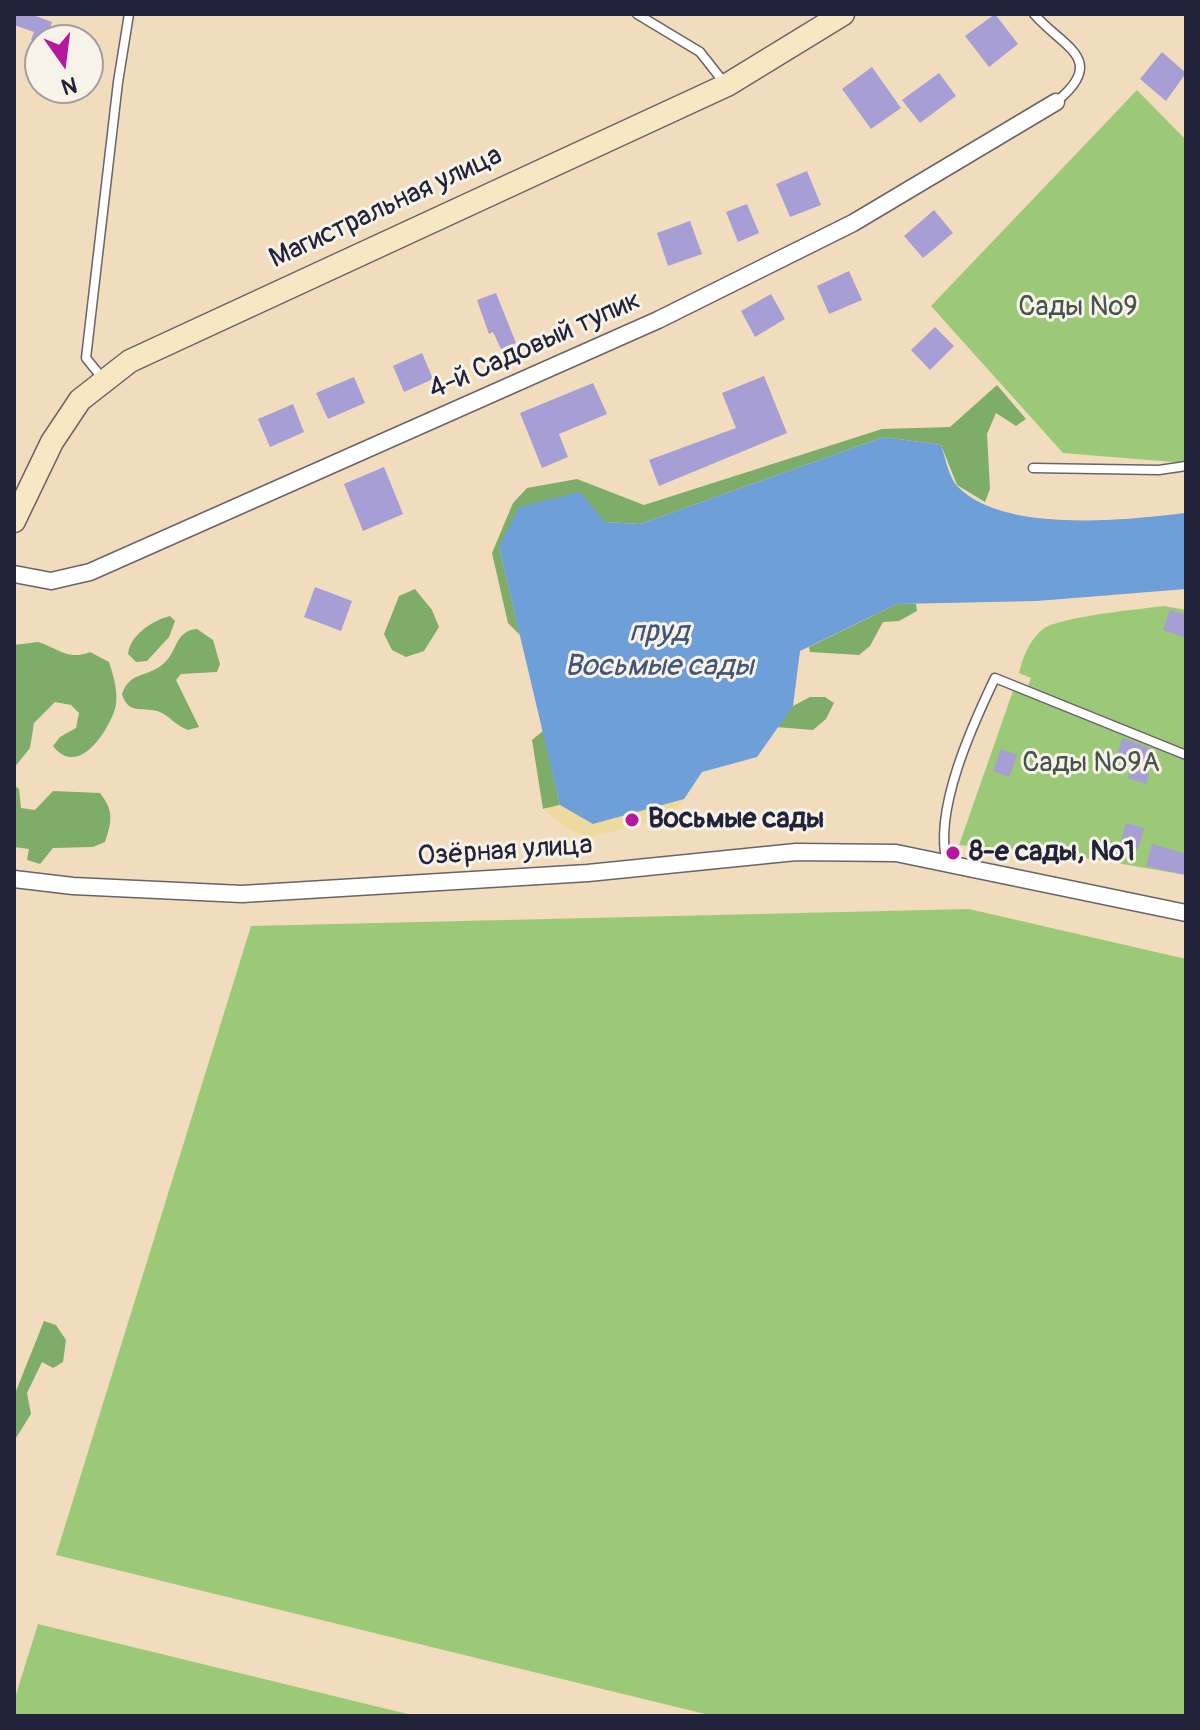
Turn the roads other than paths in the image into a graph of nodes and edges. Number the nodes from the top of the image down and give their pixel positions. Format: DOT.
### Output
graph roads {
  1 [pos="129,14"];
  2 [pos="637,14"];
  3 [pos="843,14"];
  4 [pos="1034,14"];
  5 [pos="727,85"];
  6 [pos="1056,102"];
  7 [pos="103,379"];
  8 [pos="1186,466"];
  9 [pos="1033,468"];
  10 [pos="14,521"];
  11 [pos="14,574"];
  12 [pos="1186,755"];
  13 [pos="947,863"];
  14 [pos="14,879"];
  15 [pos="1186,913"];
  1 -- 7 [label="lane"];
  2 -- 5 [label="lane"];
  3 -- 5 [label="street, Магистральная улица"];
  4 -- 6 [label="lane"];
  5 -- 7 [label="street, Магистральная улица"];
  6 -- 11 [label="street, 4-й Садовый тупик"];
  7 -- 10 [label="street, Магистральная улица"];
  8 -- 9 [label="lane"];
  12 -- 13 [label="lane"];
  13 -- 14 [label="street, Озёрная улица"];
  13 -- 15 [label="street, Озёрная улица"];
}
